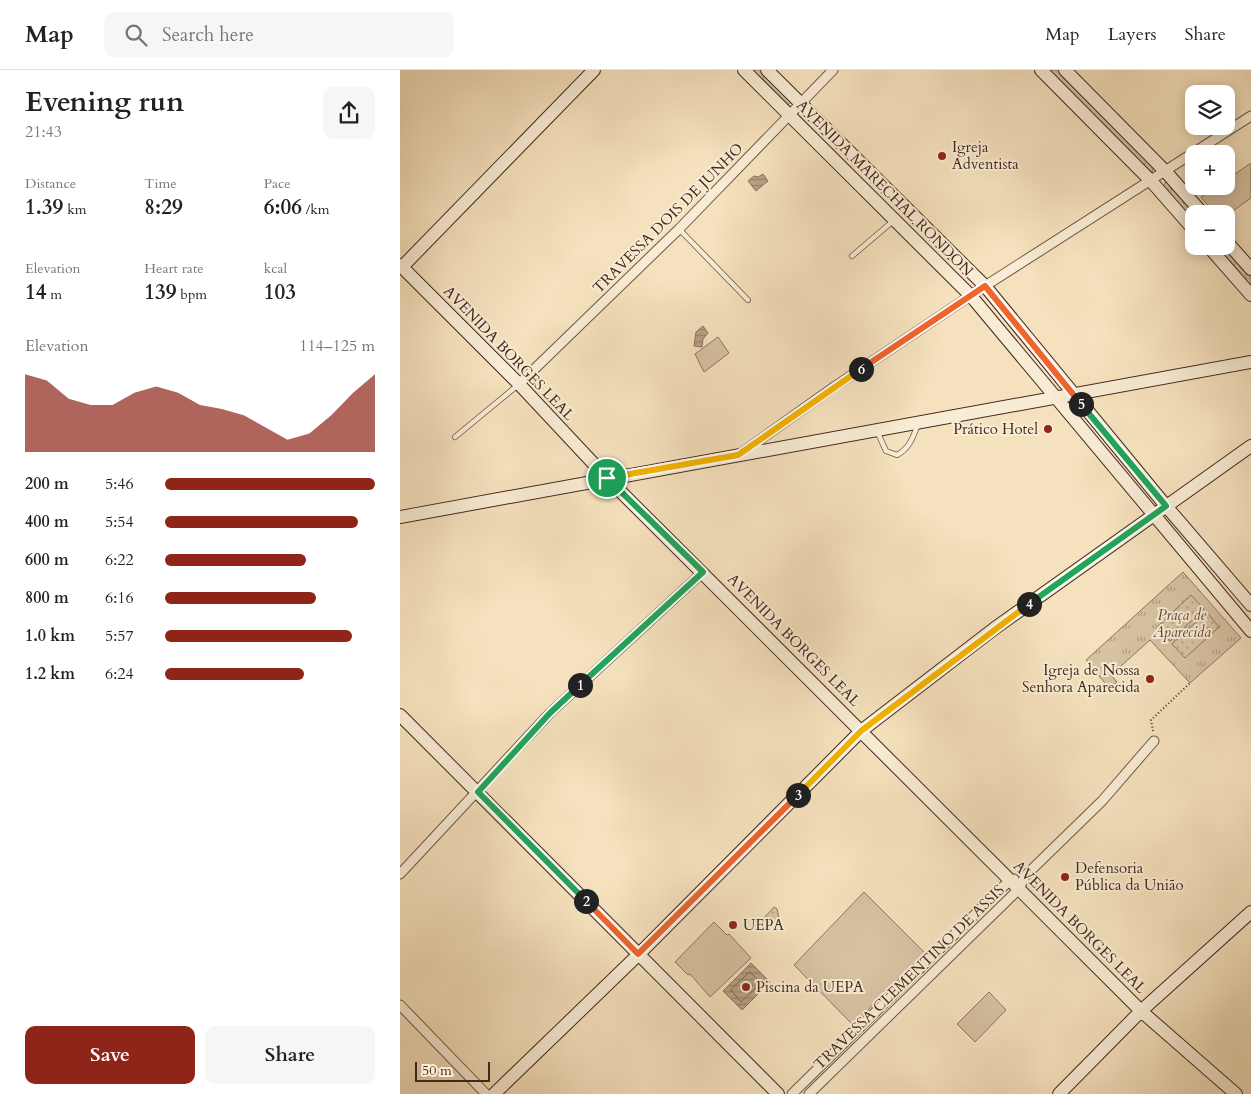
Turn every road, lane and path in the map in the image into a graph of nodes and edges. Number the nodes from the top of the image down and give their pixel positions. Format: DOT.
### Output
graph roads {
  1 [pos="594,70"];
  2 [pos="744,70"];
  3 [pos="767,70"];
  4 [pos="833,70"];
  5 [pos="1041,70"];
  6 [pos="1065,70"];
  7 [pos="800,104"];
  8 [pos="788,116"];
  9 [pos="1251,116"];
  10 [pos="1166,172"];
  11 [pos="1151,181"];
  12 [pos="1195,205"];
  13 [pos="894,220"];
  14 [pos="1185,220"];
  15 [pos="679,229"];
  16 [pos="1235,251"];
  17 [pos="1216,255"];
  18 [pos="852,256"];
  19 [pos="401,267"];
  20 [pos="1251,269"];
  21 [pos="985,286"];
  22 [pos="1251,295"];
  23 [pos="971,296"];
  24 [pos="748,300"];
  25 [pos="1251,362"];
  26 [pos="519,384"];
  27 [pos="1074,395"];
  28 [pos="1056,398"];
  29 [pos="918,422"];
  30 [pos="876,430"];
  31 [pos="455,437"];
  32 [pos="1251,446"];
  33 [pos="738,455"];
  34 [pos="607,478"];
  35 [pos="1166,506"];
  36 [pos="1154,514"];
  37 [pos="400,517"];
  38 [pos="1210,557"];
  39 [pos="1198,568"];
  40 [pos="703,572"];
  41 [pos="1251,605"];
  42 [pos="1251,631"];
  43 [pos="1190,683"];
  44 [pos="400,715"];
  45 [pos="861,731"];
  46 [pos="1154,741"];
  47 [pos="478,792"];
  48 [pos="400,874"];
  49 [pos="1015,884"];
  50 [pos="1251,912"];
  51 [pos="638,954"];
  52 [pos="400,1006"];
  53 [pos="1141,1011"];
  54 [pos="486,1094"];
  55 [pos="494,1094"];
  56 [pos="778,1094"];
  57 [pos="792,1094"];
  58 [pos="808,1094"];
  59 [pos="1059,1094"];
  60 [pos="1236,1094"];
  1 -- 19 [label="main road"];
  2 -- 8 [label="main road, AVENIDA MARECHAL RONDON"];
  3 -- 7 [label="main road, AVENIDA MARECHAL RONDON"];
  4 -- 7 [label="street, TRAVESSA DOIS DE JUNHO"];
  5 -- 11 [label="main road"];
  6 -- 10 [label="main road"];
  7 -- 8 [label="street, TRAVESSA DOIS DE JUNHO"];
  7 -- 21 [label="main road, AVENIDA MARECHAL RONDON"];
  8 -- 13 [label="main road, AVENIDA MARECHAL RONDON"];
  8 -- 15 [label="street, TRAVESSA DOIS DE JUNHO"];
  9 -- 10 [label="street"];
  10 -- 11 [label="street"];
  10 -- 12 [label="main road"];
  11 -- 14 [label="main road"];
  11 -- 21 [label="street"];
  13 -- 18 [label="lane"];
  13 -- 23 [label="main road, AVENIDA MARECHAL RONDON"];
  15 -- 24 [label="lane"];
  15 -- 26 [label="street, TRAVESSA DOIS DE JUNHO"];
  16 -- 20 [label="main road"];
  17 -- 22 [label="main road"];
  19 -- 26 [label="main road, AVENIDA BORGES LEAL"];
  21 -- 23 [label="street"];
  21 -- 27 [label="main road, AVENIDA MARECHAL RONDON"];
  23 -- 28 [label="main road, AVENIDA MARECHAL RONDON"];
  23 -- 33 [label="street"];
  25 -- 27 [label="main road"];
  26 -- 31 [label="lane"];
  26 -- 34 [label="main road, AVENIDA BORGES LEAL"];
  27 -- 28 [label="main road"];
  27 -- 35 [label="main road, AVENIDA MARECHAL RONDON"];
  28 -- 29 [label="main road"];
  28 -- 36 [label="main road, AVENIDA MARECHAL RONDON"];
  29 -- 30 [label="main road"];
  29 -- 30 [label="lane"];
  30 -- 33 [label="main road"];
  32 -- 35 [label="main road"];
  33 -- 34 [label="main road"];
  34 -- 37 [label="main road"];
  34 -- 40 [label="main road, AVENIDA BORGES LEAL"];
  35 -- 36 [label="main road"];
  35 -- 38 [label="main road, AVENIDA MARECHAL RONDON"];
  36 -- 39 [label="main road, AVENIDA MARECHAL RONDON"];
  36 -- 45 [label="main road"];
  38 -- 39 [label="main road"];
  38 -- 41 [label="main road, AVENIDA MARECHAL RONDON"];
  39 -- 42 [label="main road, AVENIDA MARECHAL RONDON"];
  40 -- 45 [label="main road, AVENIDA BORGES LEAL"];
  40 -- 47 [label="street"];
  43 -- 46 [label="path"];
  44 -- 47 [label="main road"];
  45 -- 49 [label="main road, AVENIDA BORGES LEAL"];
  45 -- 51 [label="main road"];
  46 -- 49 [label="street, TRAVESSA CLEMENTINO DE ASSIS"];
  47 -- 48 [label="street"];
  47 -- 51 [label="main road"];
  49 -- 53 [label="main road, AVENIDA BORGES LEAL"];
  49 -- 57 [label="street, TRAVESSA CLEMENTINO DE ASSIS"];
  49 -- 58 [label="street, TRAVESSA CLEMENTINO DE ASSIS"];
  50 -- 53 [label="main road"];
  51 -- 55 [label="main road"];
  51 -- 56 [label="main road"];
  52 -- 54 [label="street"];
  53 -- 59 [label="main road"];
  53 -- 60 [label="main road, AVENIDA BORGES LEAL"];
}
